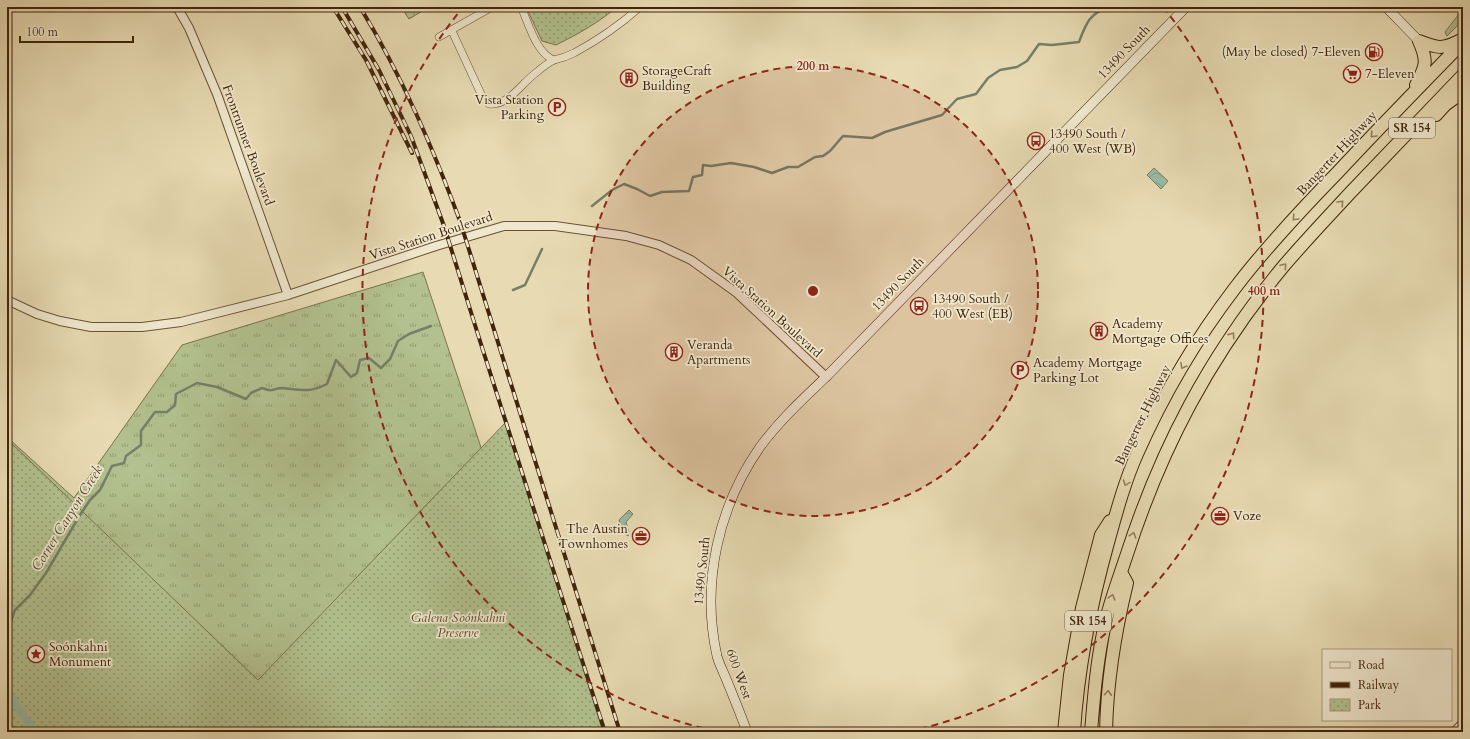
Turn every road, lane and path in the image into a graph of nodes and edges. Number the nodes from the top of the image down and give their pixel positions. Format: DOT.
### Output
graph roads {
  1 [pos="177,7"];
  2 [pos="492,7"];
  3 [pos="521,7"];
  4 [pos="640,7"];
  5 [pos="1186,7"];
  6 [pos="1386,7"];
  7 [pos="452,30"];
  8 [pos="439,38"];
  9 [pos="1463,38"];
  10 [pos="1419,41"];
  11 [pos="1463,42"];
  12 [pos="554,60"];
  13 [pos="1463,75"];
  14 [pos="1463,95"];
  15 [pos="1409,97"];
  16 [pos="1398,143"];
  17 [pos="288,296"];
  18 [pos="7,300"];
  19 [pos="826,377"];
  20 [pos="1115,513"];
  21 [pos="1121,572"];
  22 [pos="712,624"];
  23 [pos="1463,723"];
  24 [pos="747,732"];
  25 [pos="1064,732"];
  26 [pos="1074,732"];
  27 [pos="1092,732"];
  28 [pos="1106,732"];
  29 [pos="1454,732"];
  1 -- 17 [label="street, Frontrunner Boulevard"];
  2 -- 7 [label="street"];
  3 -- 12 [label="street"];
  4 -- 12 [label="street"];
  5 -- 19 [label="main road, 13490 South"];
  6 -- 10 [label="main road"];
  7 -- 8 [label="street"];
  7 -- 12 [label="street"];
  9 -- 10 [label="highway"];
  10 -- 15 [label="highway"];
  11 -- 15 [label="highway, Bangerter Highway / SR 154"];
  13 -- 16 [label="highway, SR 154"];
  14 -- 16 [label="highway"];
  15 -- 20 [label="highway, Bangerter Highway / SR 154, one-way"];
  21 -- 16 [label="highway, SR 154, one-way"];
  17 -- 18 [label="street, Vista Station Boulevard"];
  17 -- 19 [label="street, Vista Station Boulevard"];
  19 -- 22 [label="main road, 13490 South"];
  20 -- 25 [label="highway"];
  20 -- 26 [label="highway, Bangerter Highway / SR 154"];
  27 -- 21 [label="highway, SR 154, one-way"];
  28 -- 21 [label="highway, one-way"];
  22 -- 24 [label="main road, 600 West"];
  23 -- 29 [label="street"];
}
